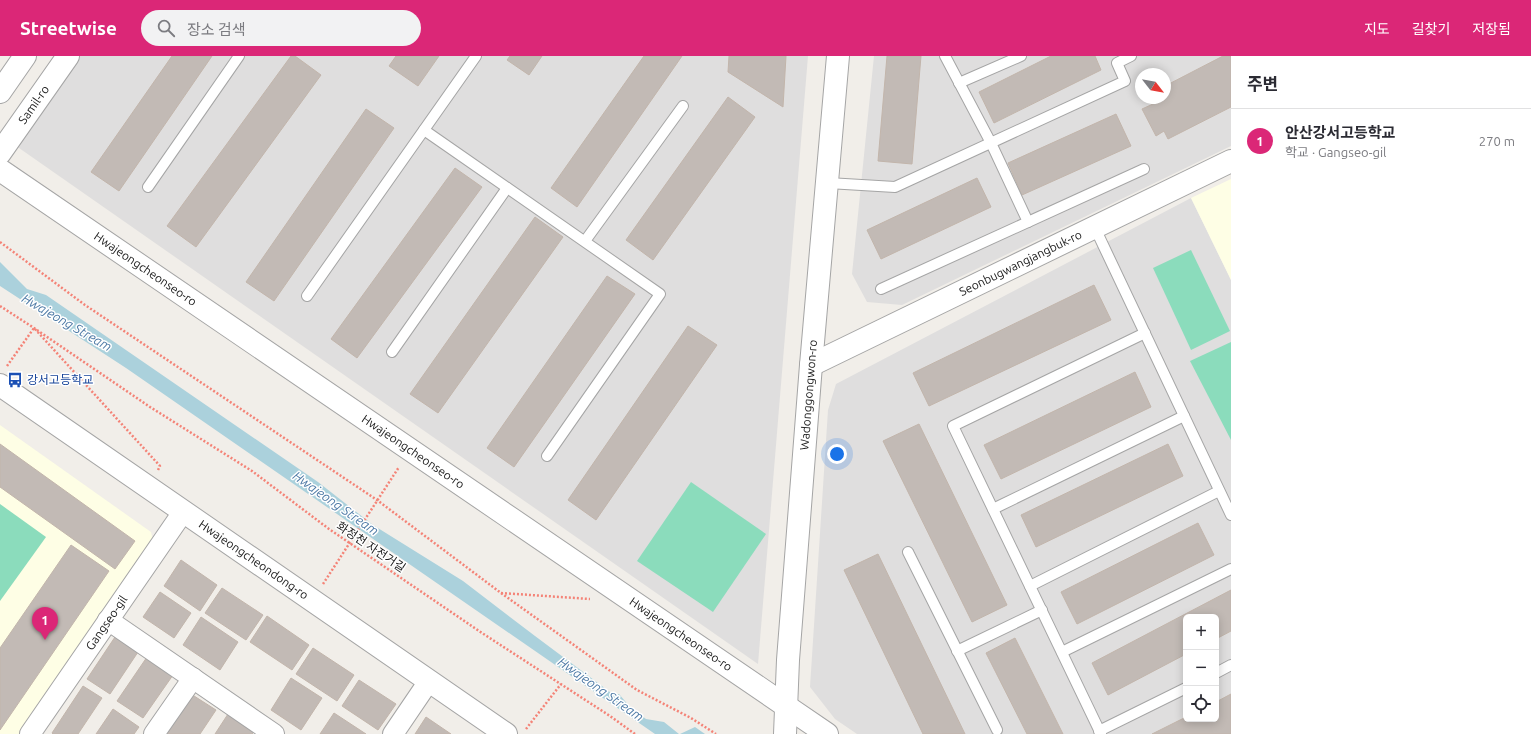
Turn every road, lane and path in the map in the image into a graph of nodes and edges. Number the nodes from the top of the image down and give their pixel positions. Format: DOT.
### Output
graph roads {
  1 [pos="25,56"];
  2 [pos="68,56"];
  3 [pos="239,56"];
  4 [pos="476,56"];
  5 [pos="838,56"];
  6 [pos="945,56"];
  7 [pos="1021,56"];
  8 [pos="1131,56"];
  9 [pos="1115,59"];
  10 [pos="959,83"];
  11 [pos="0,92"];
  12 [pos="683,106"];
  13 [pos="424,130"];
  14 [pos="991,143"];
  15 [pos="0,153"];
  16 [pos="1231,161"];
  17 [pos="1144,169"];
  18 [pos="0,170"];
  19 [pos="828,183"];
  20 [pos="148,187"];
  21 [pos="507,188"];
  22 [pos="1028,222"];
  23 [pos="1094,228"];
  24 [pos="585,241"];
  25 [pos="0,242"];
  26 [pos="881,289"];
  27 [pos="307,296"];
  28 [pos="0,306"];
  29 [pos="34,328"];
  30 [pos="1145,333"];
  31 [pos="392,352"];
  32 [pos="811,365"];
  33 [pos="2,378"];
  34 [pos="1184,416"];
  35 [pos="411,450"];
  36 [pos="548,456"];
  37 [pos="147,487"];
  38 [pos="1219,491"];
  39 [pos="377,500"];
  40 [pos="993,509"];
  41 [pos="183,512"];
  42 [pos="1231,515"];
  43 [pos="350,544"];
  44 [pos="908,552"];
  45 [pos="1231,569"];
  46 [pos="1030,586"];
  47 [pos="501,593"];
  48 [pos="594,599"];
  49 [pos="311,601"];
  50 [pos="1042,610"];
  51 [pos="108,620"];
  52 [pos="957,651"];
  53 [pos="1062,652"];
  54 [pos="1231,665"];
  55 [pos="1219,671"];
  56 [pos="193,678"];
  57 [pos="429,680"];
  58 [pos="561,684"];
  59 [pos="1183,690"];
  60 [pos="787,706"];
  61 [pos="997,730"];
  62 [pos="1100,732"];
  63 [pos="271,733"];
  64 [pos="30,734"];
  65 [pos="154,734"];
  66 [pos="393,734"];
  67 [pos="506,734"];
  68 [pos="522,734"];
  69 [pos="635,734"];
  70 [pos="716,734"];
  71 [pos="785,734"];
  72 [pos="826,734"];
  1 -- 11 [label="street"];
  2 -- 15 [label="street, Samil-ro"];
  3 -- 20 [label="lane"];
  4 -- 13 [label="lane"];
  5 -- 19 [label="street, Wadonggongwon-ro"];
  6 -- 10 [label="lane"];
  7 -- 10 [label="lane"];
  8 -- 9 [label="lane"];
  9 -- 14 [label="lane"];
  10 -- 14 [label="lane"];
  12 -- 24 [label="lane"];
  13 -- 21 [label="lane"];
  13 -- 27 [label="lane"];
  14 -- 19 [label="lane"];
  14 -- 22 [label="lane"];
  16 -- 23 [label="street, Seonbugwangjangbuk-ro"];
  17 -- 22 [label="lane"];
  18 -- 35 [label="street, Hwajeongcheonseo-ro"];
  19 -- 32 [label="street, Wadonggongwon-ro"];
  21 -- 24 [label="lane"];
  21 -- 31 [label="lane"];
  22 -- 26 [label="lane"];
  23 -- 30 [label="lane"];
  23 -- 32 [label="street, Seonbugwangjangbuk-ro"];
  24 -- 36 [label="lane"];
  25 -- 39 [label="path"];
  28 -- 29 [label="path, 화정천 자전거길"];
  29 -- 33 [label="path"];
  29 -- 37 [label="path"];
  29 -- 43 [label="path, 화정천 자전거길"];
  30 -- 34 [label="lane"];
  30 -- 40 [label="lane"];
  32 -- 60 [label="street, Wadonggongwon-ro"];
  33 -- 37 [label="street, Hwajeongcheondong-ro"];
  34 -- 38 [label="lane"];
  34 -- 40 [label="lane"];
  35 -- 39 [label="path"];
  35 -- 60 [label="street, Hwajeongcheonseo-ro"];
  37 -- 41 [label="street, Hwajeongcheondong-ro"];
  38 -- 42 [label="lane"];
  38 -- 46 [label="lane"];
  39 -- 43 [label="path"];
  39 -- 47 [label="path"];
  40 -- 46 [label="lane"];
  41 -- 49 [label="street, Hwajeongcheondong-ro"];
  41 -- 51 [label="street, Gangseo-gil"];
  43 -- 49 [label="path"];
  43 -- 58 [label="path, 화정천 자전거길"];
  44 -- 52 [label="lane"];
  45 -- 53 [label="lane"];
  46 -- 50 [label="lane"];
  47 -- 48 [label="path"];
  47 -- 70 [label="path"];
  49 -- 57 [label="street, Hwajeongcheondong-ro"];
  50 -- 52 [label="lane"];
  50 -- 53 [label="lane"];
  51 -- 56 [label="street"];
  51 -- 64 [label="street, Gangseo-gil"];
  52 -- 61 [label="lane"];
  53 -- 62 [label="lane"];
  54 -- 55 [label="lane"];
  56 -- 63 [label="street"];
  56 -- 65 [label="street"];
  57 -- 66 [label="street"];
  57 -- 67 [label="street, Hwajeongcheondong-ro"];
  58 -- 68 [label="path"];
  58 -- 69 [label="path, 화정천 자전거길"];
  59 -- 62 [label="lane"];
  60 -- 71 [label="street, Wadonggongwon-ro"];
  60 -- 72 [label="street, Hwajeongcheonseo-ro"];
}
